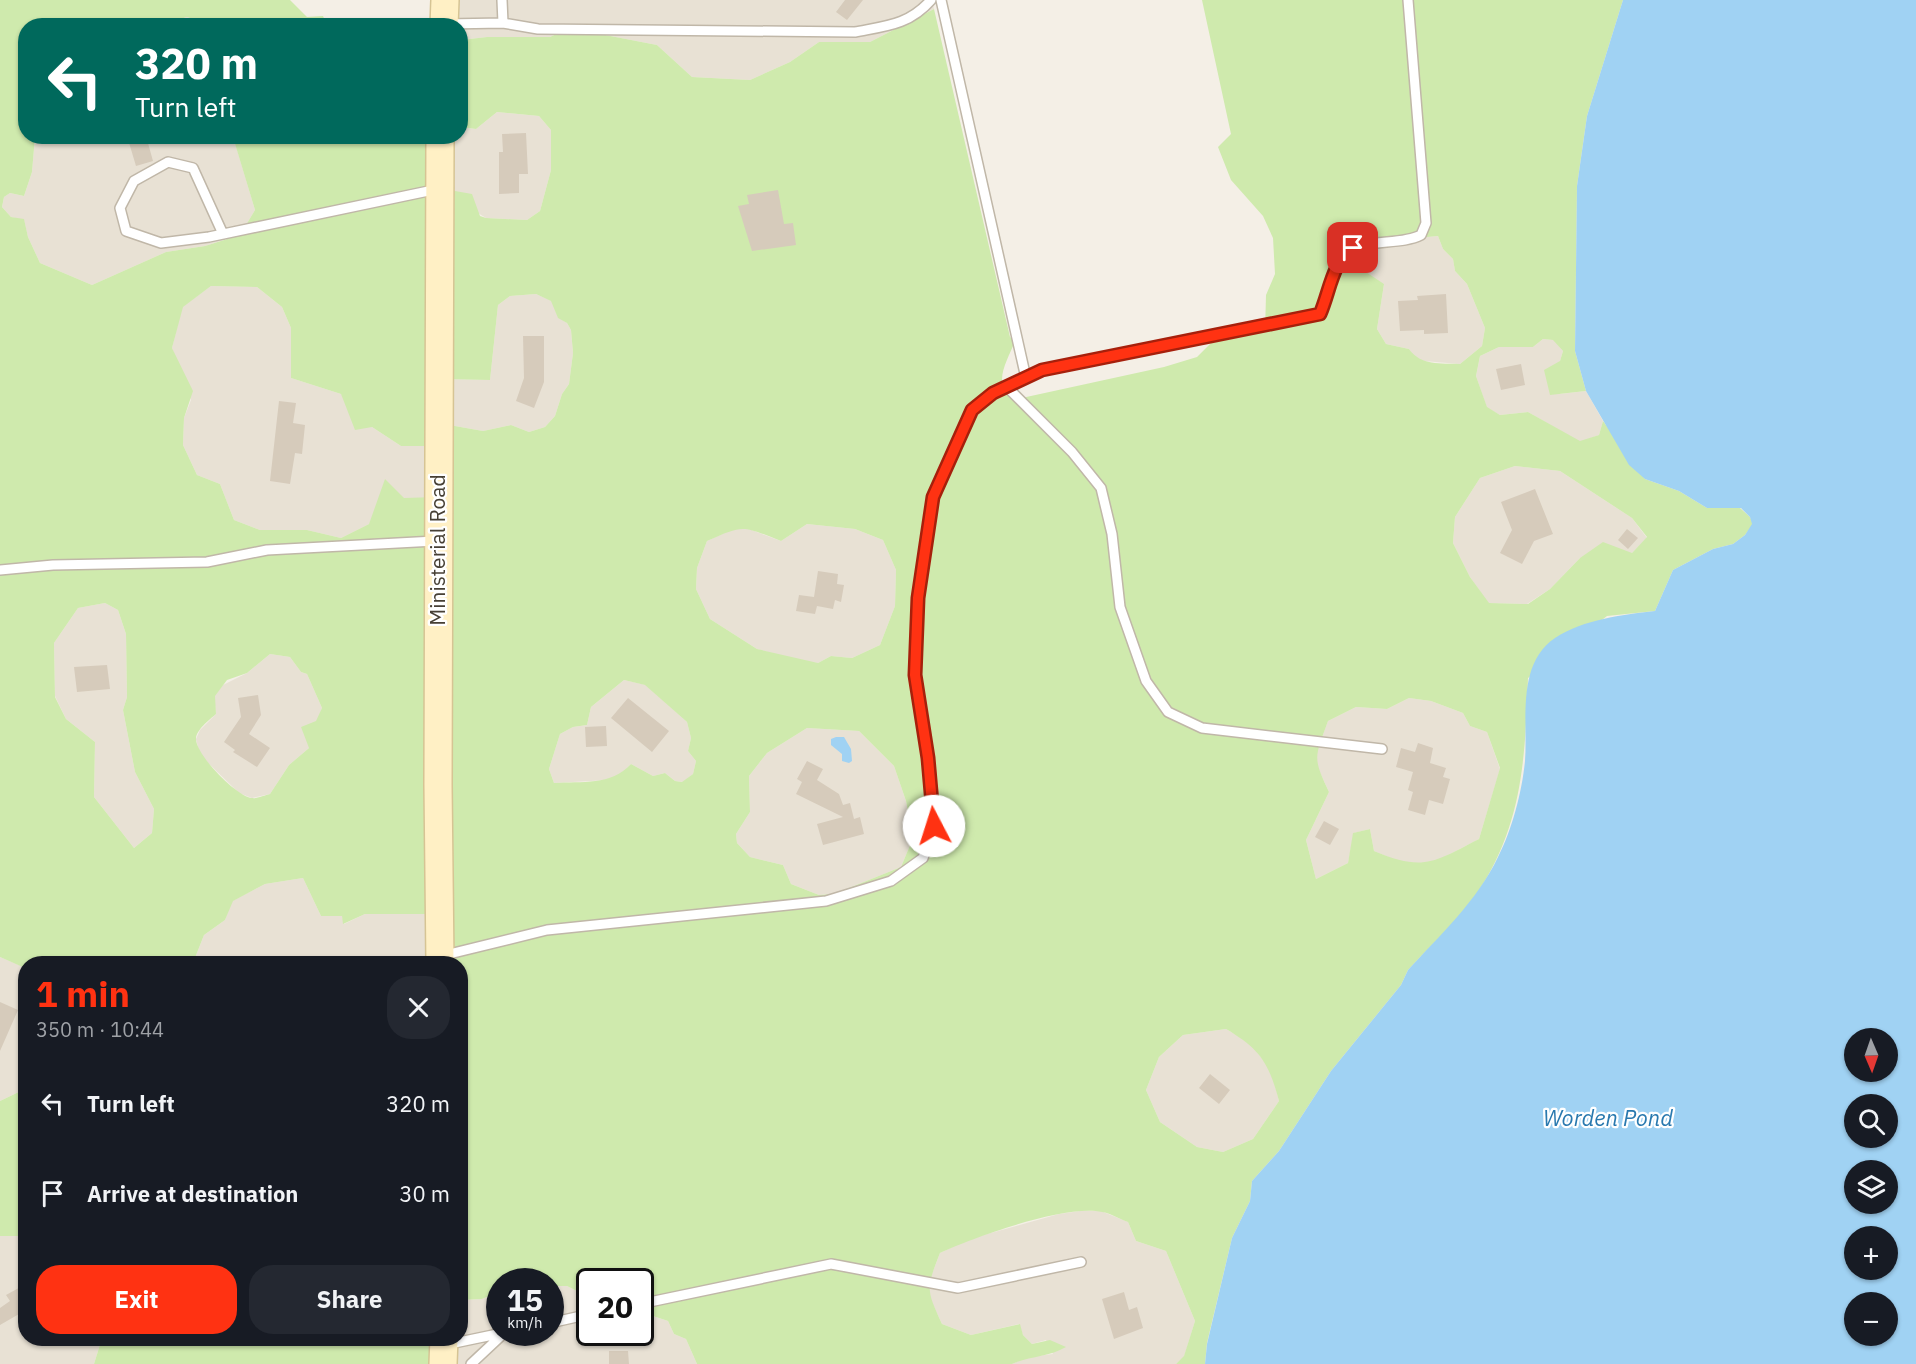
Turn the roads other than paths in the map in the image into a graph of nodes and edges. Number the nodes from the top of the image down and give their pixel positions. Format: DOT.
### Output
graph roads {
  1 [pos="502,0"];
  2 [pos="931,0"];
  3 [pos="941,0"];
  4 [pos="1408,0"];
  5 [pos="468,19"];
  6 [pos="503,23"];
  7 [pos="440,144"];
  8 [pos="438,189"];
  9 [pos="223,234"];
  10 [pos="1026,378"];
  11 [pos="1007,387"];
  12 [pos="438,541"];
  13 [pos="0,570"];
  14 [pos="1382,749"];
  15 [pos="440,956"];
  16 [pos="451,956"];
  17 [pos="1081,1262"];
  18 [pos="654,1301"];
  19 [pos="486,1337"];
  20 [pos="468,1342"];
  21 [pos="491,1346"];
  22 [pos="471,1364"];
  1 -- 6 [label="lane"];
  2 -- 6 [label="lane"];
  3 -- 10 [label="lane"];
  4 -- 10 [label="lane"];
  5 -- 6 [label="lane"];
  7 -- 8 [label="main road, Ministerial Road"];
  8 -- 9 [label="lane"];
  8 -- 12 [label="main road, Ministerial Road"];
  9 -- 9 [label="lane"];
  10 -- 11 [label="lane"];
  11 -- 14 [label="lane"];
  11 -- 16 [label="lane"];
  12 -- 13 [label="lane"];
  12 -- 15 [label="main road, Ministerial Road"];
  17 -- 18 [label="lane"];
  19 -- 20 [label="lane"];
  21 -- 22 [label="lane"];
}
